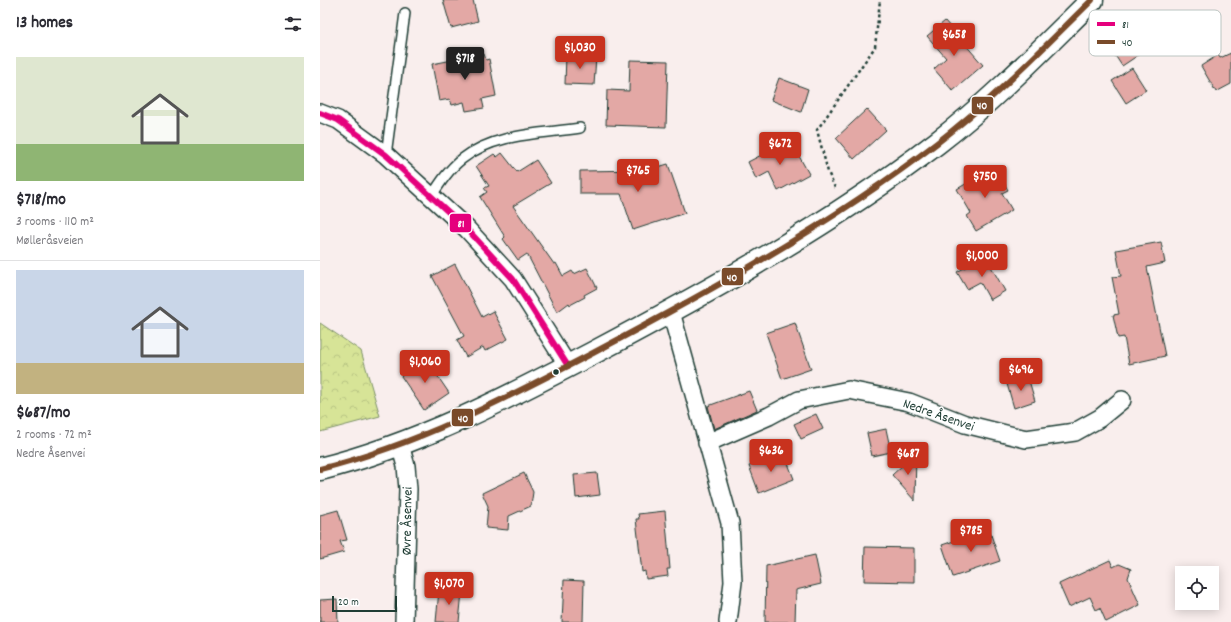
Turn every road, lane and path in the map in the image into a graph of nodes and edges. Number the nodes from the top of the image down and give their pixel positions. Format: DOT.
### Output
graph roads {
  1 [pos="880,0"];
  2 [pos="1092,0"];
  3 [pos="405,13"];
  4 [pos="320,113"];
  5 [pos="580,128"];
  6 [pos="386,155"];
  7 [pos="431,197"];
  8 [pos="843,208"];
  9 [pos="671,312"];
  10 [pos="568,366"];
  11 [pos="1122,400"];
  12 [pos="707,443"];
  13 [pos="400,445"];
  14 [pos="320,469"];
  15 [pos="404,622"];
  16 [pos="728,622"];
  1 -- 8 [label="path"];
  2 -- 8 [label="main road"];
  3 -- 6 [label="lane"];
  4 -- 6 [label="street"];
  5 -- 7 [label="lane"];
  6 -- 7 [label="street"];
  7 -- 10 [label="street"];
  8 -- 9 [label="main road"];
  9 -- 10 [label="main road"];
  9 -- 12 [label="street"];
  10 -- 13 [label="main road"];
  11 -- 12 [label="street, Nedre Åsenvei"];
  12 -- 16 [label="street"];
  13 -- 14 [label="main road"];
  13 -- 15 [label="street, Øvre Åsenvei"];
}
